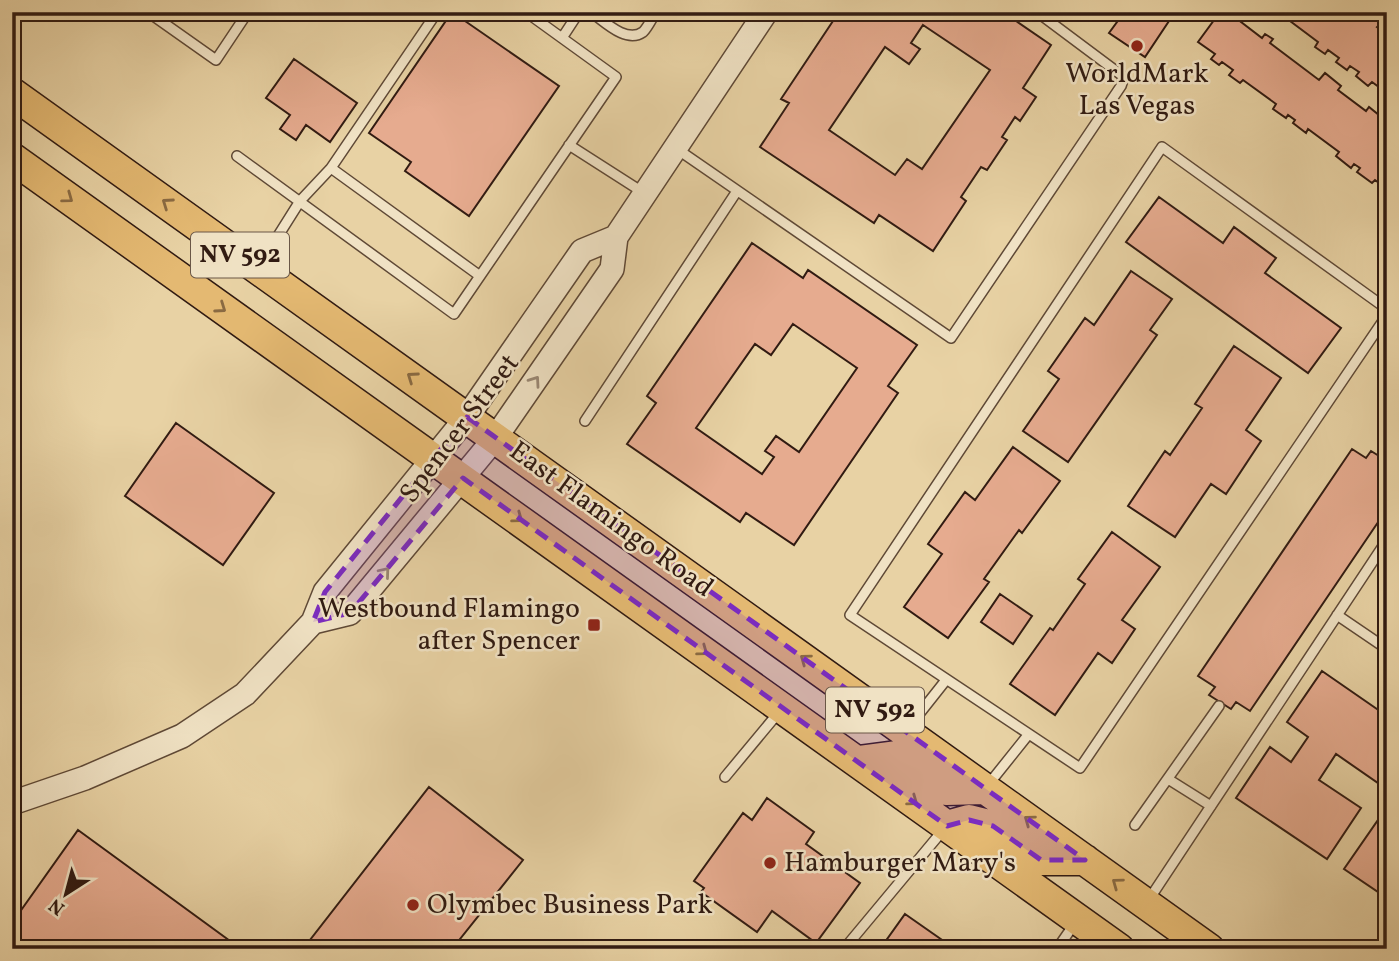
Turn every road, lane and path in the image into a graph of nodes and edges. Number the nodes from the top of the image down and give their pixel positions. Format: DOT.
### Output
graph roads {
  1 [pos="148,12"];
  2 [pos="248,12"];
  3 [pos="437,12"];
  4 [pos="526,12"];
  5 [pos="579,12"];
  6 [pos="591,12"];
  7 [pos="656,12"];
  8 [pos="1037,12"];
  9 [pos="761,14"];
  10 [pos="562,38"];
  11 [pos="12,93"];
  12 [pos="569,145"];
  13 [pos="676,148"];
  14 [pos="237,156"];
  15 [pos="12,158"];
  16 [pos="331,168"];
  17 [pos="737,191"];
  18 [pos="645,194"];
  19 [pos="300,201"];
  20 [pos="616,237"];
  21 [pos="258,268"];
  22 [pos="480,276"];
  23 [pos="1387,309"];
  24 [pos="1387,315"];
  25 [pos="467,417"];
  26 [pos="585,421"];
  27 [pos="496,437"];
  28 [pos="433,458"];
  29 [pos="463,478"];
  30 [pos="1387,540"];
  31 [pos="1337,615"];
  32 [pos="313,622"];
  33 [pos="1387,649"];
  34 [pos="946,680"];
  35 [pos="1219,706"];
  36 [pos="782,708"];
  37 [pos="905,732"];
  38 [pos="1028,735"];
  39 [pos="858,761"];
  40 [pos="725,777"];
  41 [pos="1168,779"];
  42 [pos="985,789"];
  43 [pos="12,803"];
  44 [pos="1211,806"];
  45 [pos="1135,825"];
  46 [pos="947,826"];
  47 [pos="1085,860"];
  48 [pos="1146,904"];
  49 [pos="1078,919"];
  50 [pos="844,949"];
  51 [pos="1057,949"];
  52 [pos="1119,949"];
  53 [pos="1209,949"];
  1 -- 2 [label="lane"];
  3 -- 16 [label="lane"];
  4 -- 10 [label="lane"];
  5 -- 10 [label="lane"];
  6 -- 7 [label="lane"];
  8 -- 17 [label="lane"];
  9 -- 13 [label="street, Spencer Street"];
  10 -- 12 [label="lane"];
  21 -- 11 [label="main road, East Flamingo Road / NV 592, one-way"];
  12 -- 18 [label="lane"];
  12 -- 22 [label="lane"];
  13 -- 17 [label="lane"];
  13 -- 18 [label="street, Spencer Street"];
  14 -- 19 [label="lane"];
  15 -- 28 [label="main road, East Flamingo Road / NV 592, one-way"];
  16 -- 19 [label="lane"];
  16 -- 22 [label="lane"];
  17 -- 26 [label="lane"];
  18 -- 20 [label="street, Spencer Street"];
  19 -- 21 [label="lane"];
  19 -- 22 [label="lane"];
  20 -- 25 [label="street, Spencer Street"];
  27 -- 20 [label="street, Spencer Street, one-way"];
  25 -- 21 [label="main road, East Flamingo Road / NV 592, one-way"];
  23 -- 34 [label="lane"];
  24 -- 38 [label="lane"];
  25 -- 27 [label="main road, East Flamingo Road / NV 592"];
  25 -- 28 [label="street, Spencer Street"];
  27 -- 29 [label="street, Spencer Street"];
  37 -- 27 [label="main road, East Flamingo Road / NV 592, one-way"];
  28 -- 29 [label="main road, East Flamingo Road / NV 592"];
  28 -- 32 [label="street, Spencer Street"];
  32 -- 29 [label="street, Spencer Street, one-way"];
  29 -- 36 [label="main road, East Flamingo Road / NV 592, one-way"];
  30 -- 31 [label="lane"];
  31 -- 33 [label="lane"];
  31 -- 44 [label="lane"];
  32 -- 43 [label="street, Spencer Street"];
  34 -- 37 [label="lane"];
  34 -- 38 [label="lane"];
  35 -- 41 [label="lane"];
  36 -- 39 [label="main road, East Flamingo Road / NV 592"];
  36 -- 40 [label="lane"];
  37 -- 42 [label="main road, East Flamingo Road / NV 592"];
  38 -- 42 [label="lane"];
  39 -- 42 [label="main road"];
  39 -- 46 [label="main road, East Flamingo Road / NV 592, one-way"];
  41 -- 44 [label="lane"];
  41 -- 45 [label="lane"];
  47 -- 42 [label="main road, East Flamingo Road / NV 592, one-way"];
  44 -- 48 [label="lane"];
  46 -- 47 [label="main road"];
  46 -- 49 [label="main road, East Flamingo Road / NV 592"];
  46 -- 50 [label="lane"];
  48 -- 47 [label="main road, East Flamingo Road / NV 592, one-way"];
  48 -- 53 [label="main road, East Flamingo Road / NV 592"];
  49 -- 51 [label="lane"];
  49 -- 52 [label="main road, East Flamingo Road / NV 592"];
}
